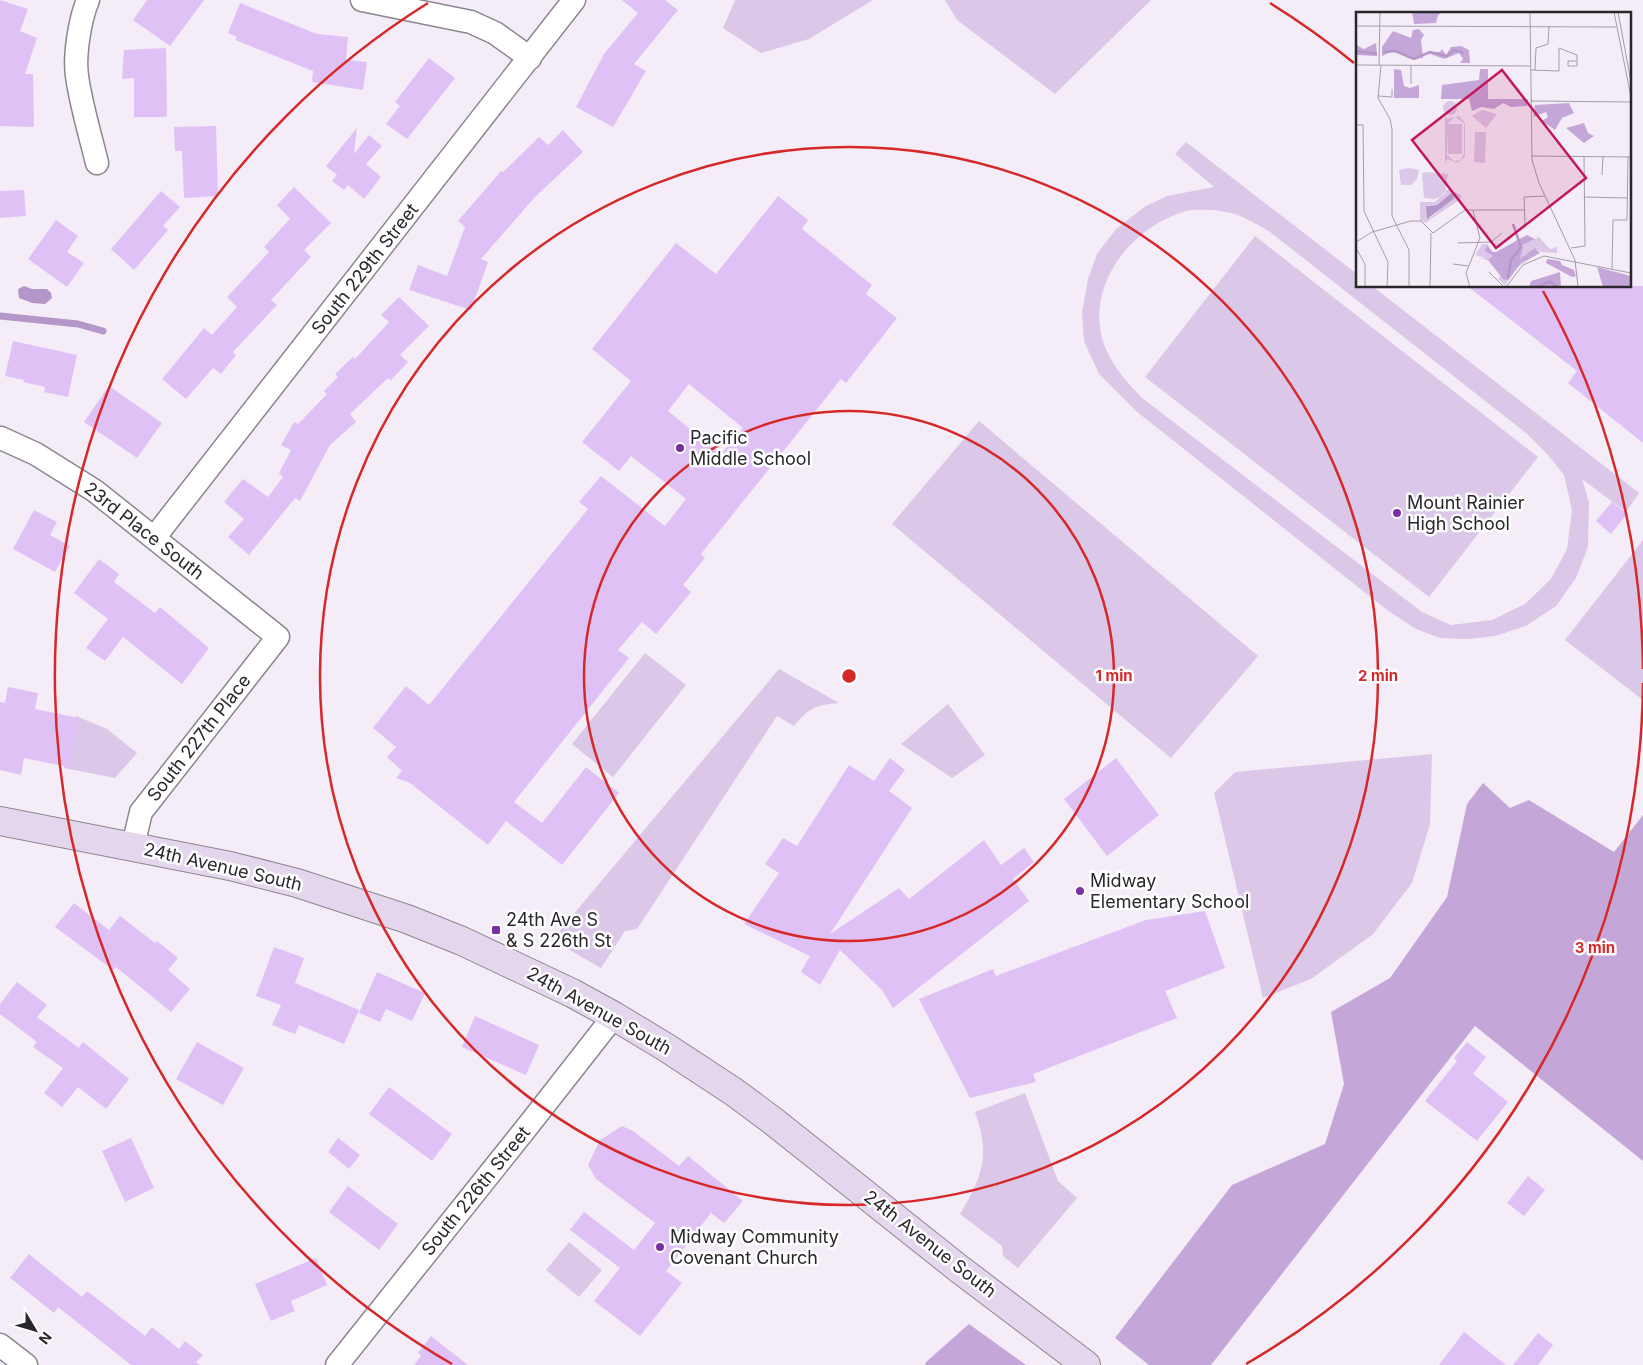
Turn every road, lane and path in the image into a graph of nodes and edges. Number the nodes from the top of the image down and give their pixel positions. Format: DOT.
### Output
graph roads {
  1 [pos="88,0"];
  2 [pos="362,0"];
  3 [pos="574,0"];
  4 [pos="530,58"];
  5 [pos="97,163"];
  6 [pos="1,438"];
  7 [pos="154,538"];
  8 [pos="278,637"];
  9 [pos="0,821"];
  10 [pos="133,846"];
  11 [pos="614,1016"];
  12 [pos="0,1345"];
  13 [pos="26,1365"];
  14 [pos="337,1365"];
  15 [pos="1086,1365"];
  1 -- 5 [label="street"];
  2 -- 4 [label="street"];
  3 -- 4 [label="street, South 229th Street"];
  4 -- 7 [label="street, South 229th Street"];
  6 -- 7 [label="street, 23rd Place South"];
  7 -- 8 [label="street, 23rd Place South"];
  8 -- 10 [label="street, South 227th Place"];
  9 -- 10 [label="street, 24th Avenue South"];
  10 -- 11 [label="street, 24th Avenue South"];
  11 -- 14 [label="street, South 226th Street"];
  11 -- 15 [label="street, 24th Avenue South"];
  12 -- 13 [label="street"];
}
